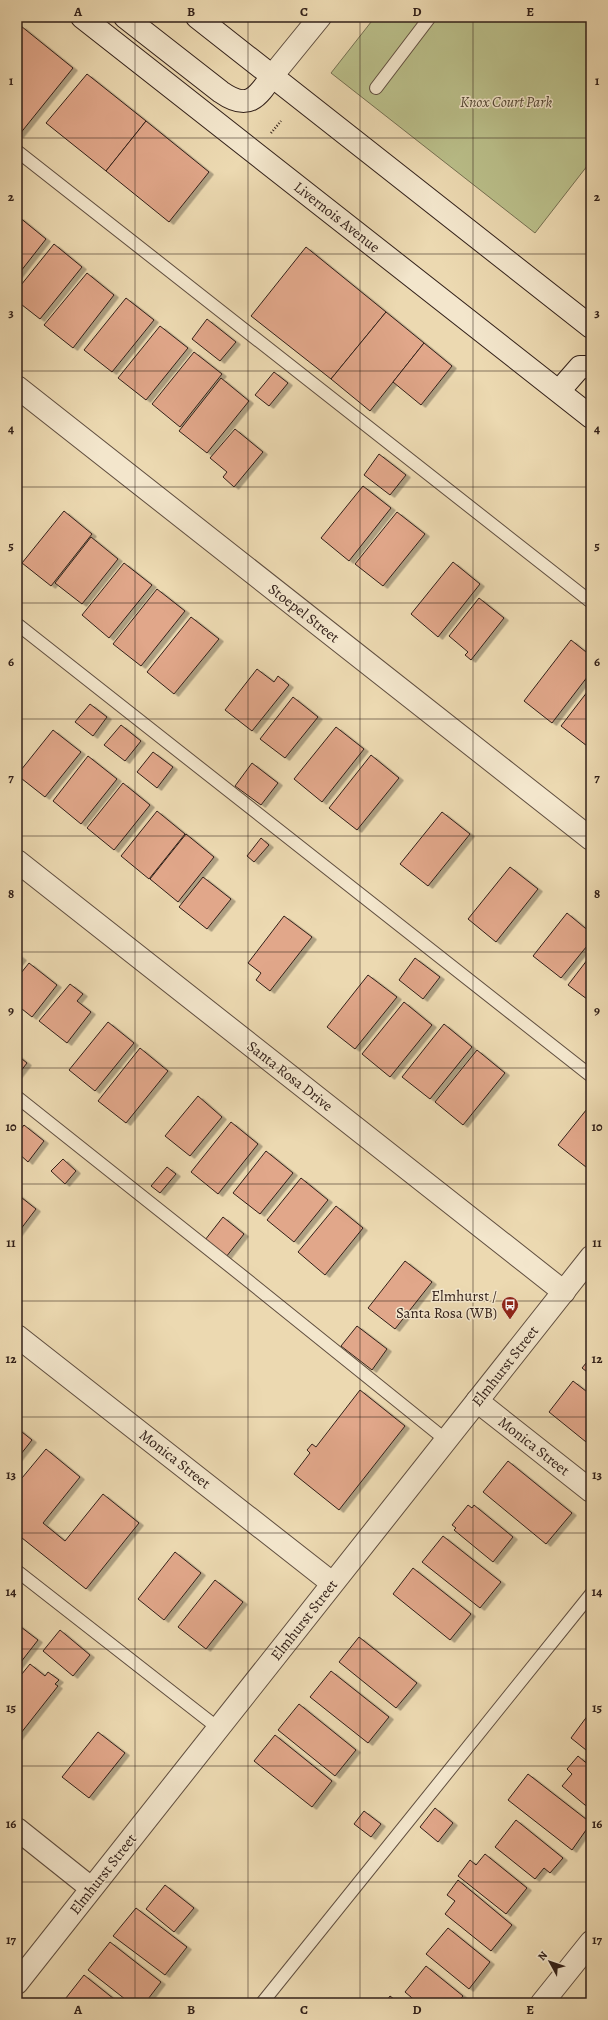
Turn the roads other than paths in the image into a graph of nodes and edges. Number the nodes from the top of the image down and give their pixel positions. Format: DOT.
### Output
graph roads {
  1 [pos="82,17"];
  2 [pos="125,17"];
  3 [pos="197,17"];
  4 [pos="320,17"];
  5 [pos="430,17"];
  6 [pos="272,76"];
  7 [pos="376,88"];
  8 [pos="17,151"];
  9 [pos="591,327"];
  10 [pos="591,367"];
  11 [pos="17,388"];
  12 [pos="559,391"];
  13 [pos="591,417"];
  14 [pos="591,602"];
  15 [pos="17,624"];
  16 [pos="591,839"];
  17 [pos="17,861"];
  18 [pos="591,1076"];
  19 [pos="17,1097"];
  20 [pos="591,1257"];
  21 [pos="564,1292"];
  22 [pos="17,1336"];
  23 [pos="477,1401"];
  24 [pos="446,1440"];
  25 [pos="591,1491"];
  26 [pos="17,1571"];
  27 [pos="332,1583"];
  28 [pos="591,1594"];
  29 [pos="218,1728"];
  30 [pos="17,1830"];
  31 [pos="91,1888"];
  32 [pos="591,1942"];
  33 [pos="17,1983"];
  34 [pos="262,2003"];
  35 [pos="542,2003"];
  1 -- 12 [label="street, Livernois Avenue"];
  2 -- 6 [label="street"];
  3 -- 6 [label="street"];
  4 -- 6 [label="street"];
  5 -- 7 [label="lane"];
  6 -- 9 [label="street"];
  8 -- 14 [label="lane"];
  10 -- 12 [label="street"];
  11 -- 16 [label="street, Stoepel Street"];
  12 -- 13 [label="street, Livernois Avenue"];
  15 -- 18 [label="lane"];
  17 -- 21 [label="street, Santa Rosa Drive"];
  19 -- 24 [label="lane"];
  20 -- 21 [label="street, Elmhurst Street"];
  21 -- 23 [label="street, Elmhurst Street"];
  22 -- 27 [label="street, Monica Street"];
  23 -- 24 [label="street, Elmhurst Street"];
  23 -- 25 [label="street, Monica Street"];
  24 -- 27 [label="street, Elmhurst Street"];
  26 -- 29 [label="lane"];
  27 -- 29 [label="street, Elmhurst Street"];
  28 -- 34 [label="lane"];
  29 -- 31 [label="street, Elmhurst Street"];
  30 -- 31 [label="street"];
  31 -- 33 [label="street, Elmhurst Street"];
  32 -- 35 [label="street"];
}
